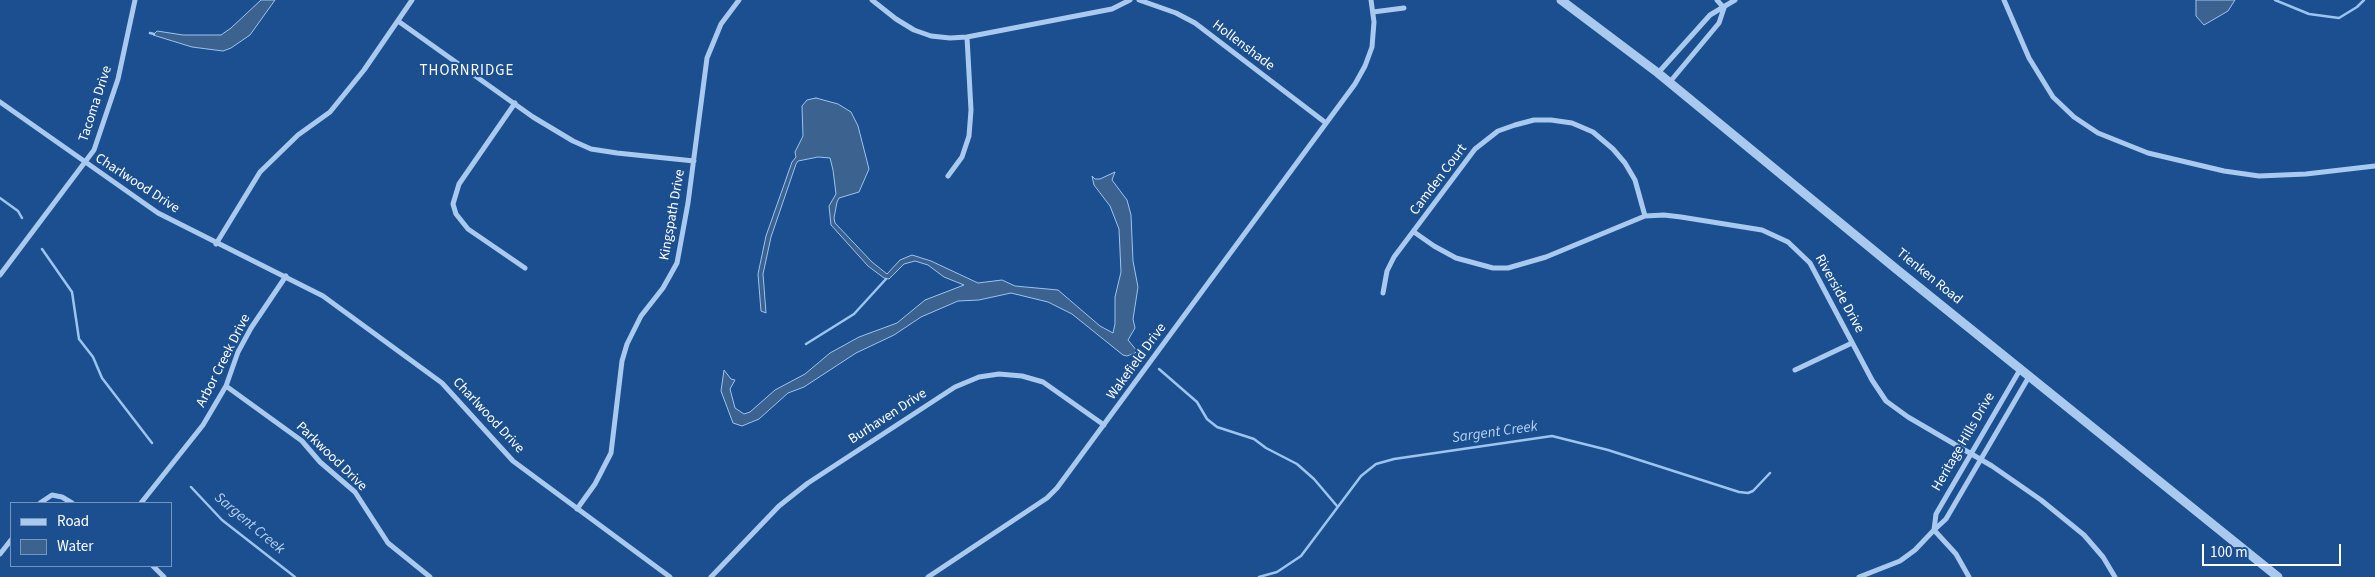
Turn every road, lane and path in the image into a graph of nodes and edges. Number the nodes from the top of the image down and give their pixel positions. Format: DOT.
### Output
graph roads {
  1 [pos="135,0"];
  2 [pos="412,0"];
  3 [pos="740,0"];
  4 [pos="872,0"];
  5 [pos="1130,0"];
  6 [pos="1139,0"];
  7 [pos="1370,0"];
  8 [pos="1561,0"];
  9 [pos="1717,0"];
  10 [pos="1734,0"];
  11 [pos="2004,0"];
  12 [pos="1404,8"];
  13 [pos="1724,8"];
  14 [pos="1373,12"];
  15 [pos="398,21"];
  16 [pos="967,38"];
  17 [pos="1658,74"];
  18 [pos="1669,83"];
  19 [pos="0,102"];
  20 [pos="515,103"];
  21 [pos="1326,123"];
  22 [pos="694,161"];
  23 [pos="85,162"];
  24 [pos="2375,166"];
  25 [pos="948,176"];
  26 [pos="1645,216"];
  27 [pos="1414,232"];
  28 [pos="216,244"];
  29 [pos="525,268"];
  30 [pos="0,275"];
  31 [pos="286,276"];
  32 [pos="1383,292"];
  33 [pos="1852,343"];
  34 [pos="2021,368"];
  35 [pos="1795,370"];
  36 [pos="2030,376"];
  37 [pos="226,386"];
  38 [pos="1104,425"];
  39 [pos="1971,454"];
  40 [pos="1981,459"];
  41 [pos="42,502"];
  42 [pos="70,502"];
  43 [pos="142,502"];
  44 [pos="578,509"];
  45 [pos="1934,530"];
  46 [pos="10,541"];
  47 [pos="0,554"];
  48 [pos="154,567"];
  49 [pos="164,577"];
  50 [pos="430,577"];
  51 [pos="670,577"];
  52 [pos="711,577"];
  53 [pos="928,577"];
  54 [pos="1859,577"];
  55 [pos="1969,577"];
  56 [pos="2115,577"];
  57 [pos="2278,577"];
  1 -- 23 [label="street, Tacoma Drive"];
  2 -- 15 [label="street"];
  3 -- 22 [label="street, Kingspath Drive"];
  4 -- 16 [label="street"];
  5 -- 16 [label="street"];
  6 -- 21 [label="street, Hollenshade"];
  7 -- 14 [label="street, Wakefield Drive"];
  8 -- 17 [label="street, Tienken Road"];
  9 -- 13 [label="street"];
  10 -- 13 [label="street"];
  11 -- 24 [label="street"];
  12 -- 14 [label="street"];
  13 -- 17 [label="street"];
  13 -- 18 [label="street"];
  14 -- 21 [label="street, Wakefield Drive"];
  15 -- 20 [label="street"];
  15 -- 28 [label="street"];
  16 -- 25 [label="street"];
  17 -- 18 [label="street, Tienken Road"];
  18 -- 34 [label="street, Tienken Road"];
  19 -- 23 [label="street, Charlwood Drive"];
  20 -- 22 [label="street"];
  20 -- 29 [label="street"];
  21 -- 38 [label="street, Wakefield Drive"];
  22 -- 44 [label="street, Kingspath Drive"];
  23 -- 28 [label="street, Charlwood Drive"];
  23 -- 30 [label="street, Tacoma Drive"];
  26 -- 27 [label="street, Riverside Drive"];
  26 -- 27 [label="street, Camden Court"];
  26 -- 33 [label="street, Riverside Drive"];
  27 -- 32 [label="street, Camden Court"];
  28 -- 31 [label="street"];
  31 -- 37 [label="street, Arbor Creek Drive"];
  31 -- 44 [label="street, Charlwood Drive"];
  33 -- 35 [label="street"];
  33 -- 39 [label="street, Riverside Drive"];
  34 -- 36 [label="street, Tienken Road"];
  34 -- 39 [label="street, Heritage Hills Drive"];
  36 -- 40 [label="street, Heritage Hills Drive"];
  36 -- 57 [label="street, Tienken Road"];
  37 -- 43 [label="street, Arbor Creek Drive"];
  37 -- 50 [label="street, Parkwood Drive"];
  38 -- 52 [label="street, Burhaven Drive"];
  38 -- 53 [label="street, Wakefield Drive"];
  39 -- 40 [label="street, Riverside Drive"];
  39 -- 45 [label="street, Heritage Hills Drive"];
  40 -- 45 [label="street, Heritage Hills Drive"];
  40 -- 56 [label="street, Riverside Drive"];
  41 -- 42 [label="street"];
  44 -- 51 [label="street, Charlwood Drive"];
  45 -- 54 [label="street, Heritage Hills Drive"];
  45 -- 55 [label="street"];
  46 -- 47 [label="street"];
  48 -- 49 [label="street"];
}
